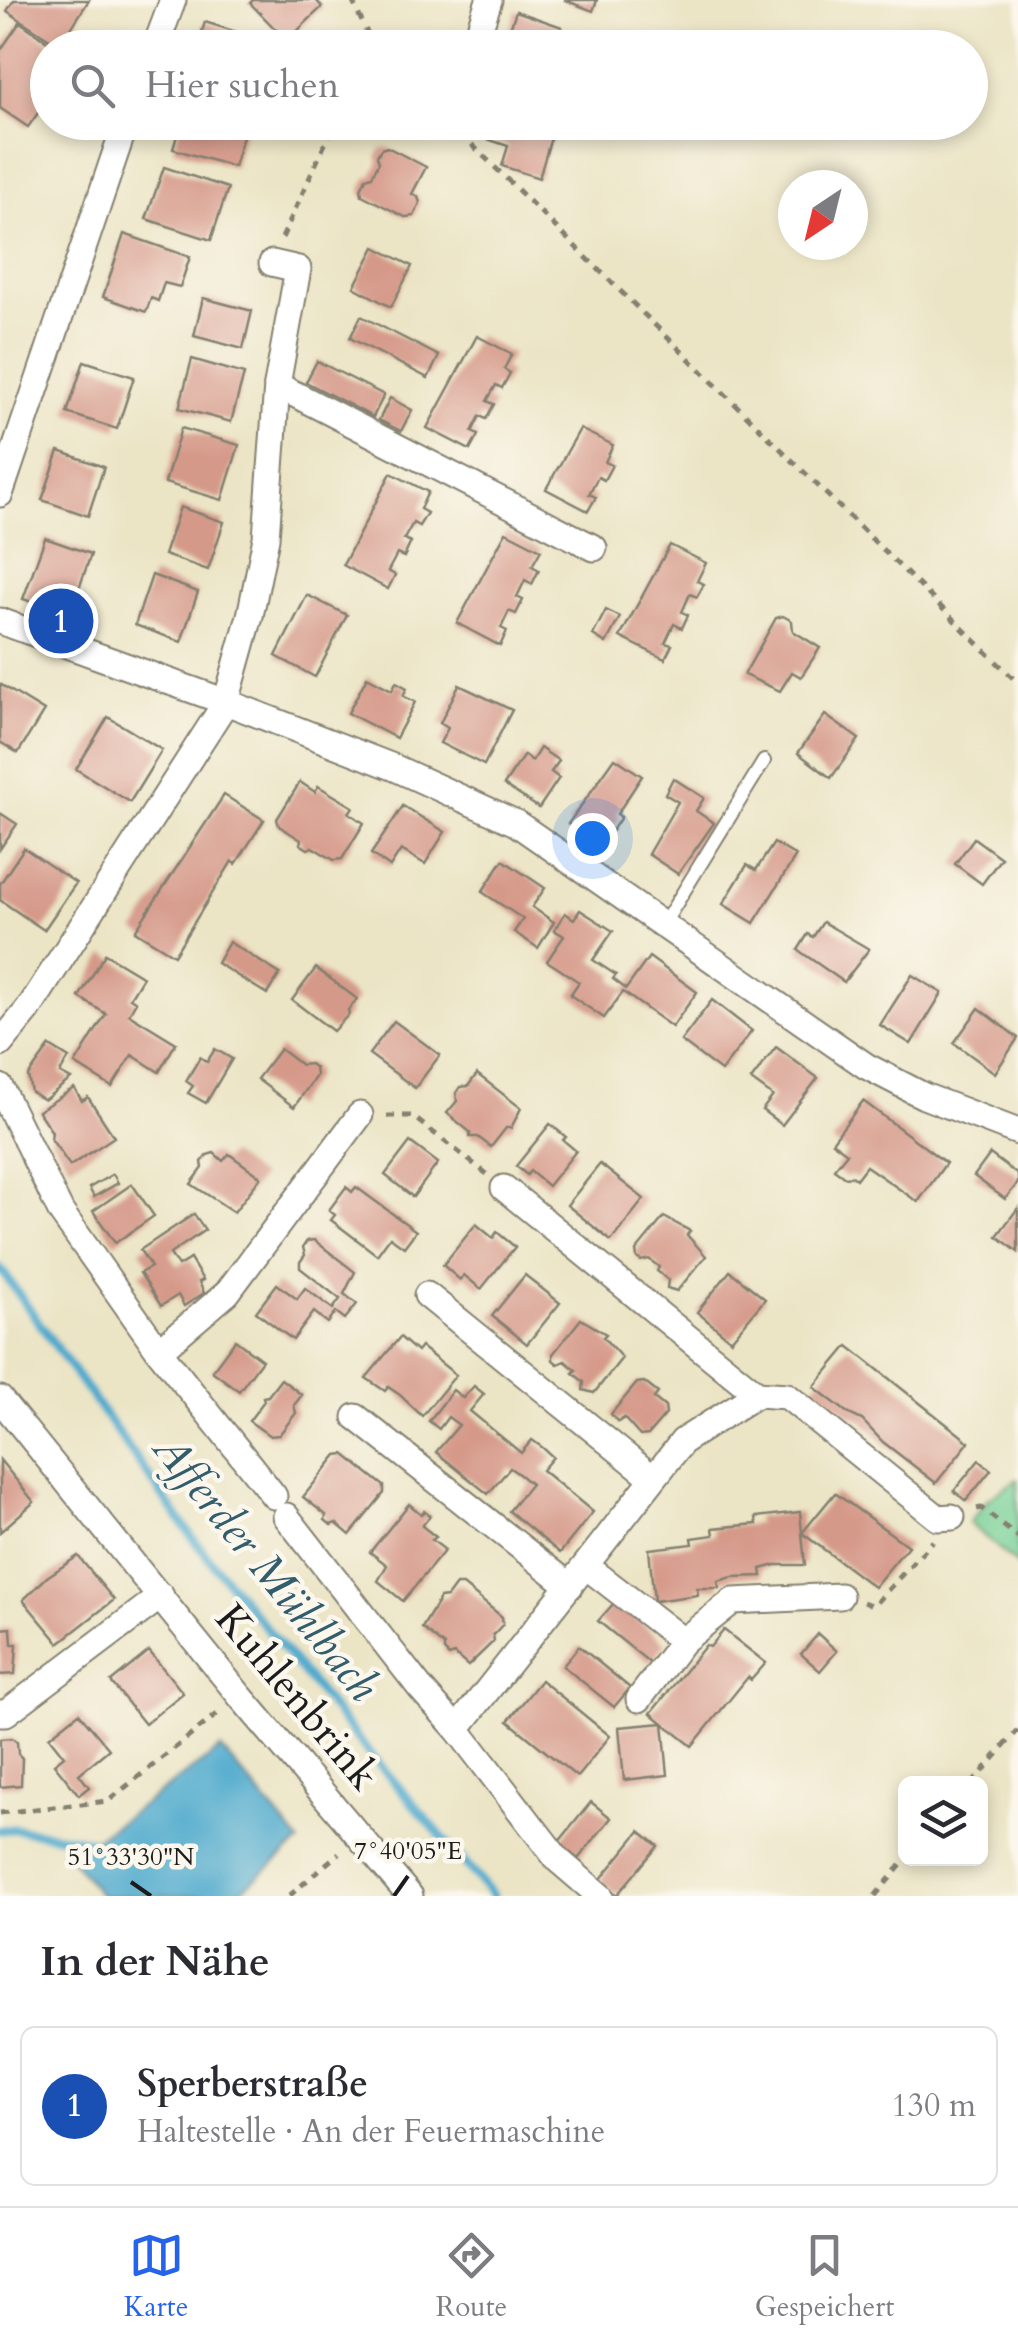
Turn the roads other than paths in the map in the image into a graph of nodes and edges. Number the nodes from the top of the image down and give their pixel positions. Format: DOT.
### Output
graph roads {
  1 [pos="173,0"];
  2 [pos="489,0"];
  3 [pos="162,30"];
  4 [pos="479,30"];
  5 [pos="120,140"];
  6 [pos="272,263"];
  7 [pos="277,385"];
  8 [pos="0,494"];
  9 [pos="594,548"];
  10 [pos="0,620"];
  11 [pos="226,702"];
  12 [pos="764,761"];
  13 [pos="664,926"];
  14 [pos="0,1044"];
  15 [pos="0,1088"];
  16 [pos="360,1116"];
  17 [pos="1018,1132"];
  18 [pos="504,1188"];
  19 [pos="427,1295"];
  20 [pos="159,1350"];
  21 [pos="757,1394"];
  22 [pos="4,1411"];
  23 [pos="356,1417"];
  24 [pos="653,1478"];
  25 [pos="945,1518"];
  26 [pos="578,1576"];
  27 [pos="161,1596"];
  28 [pos="840,1596"];
  29 [pos="683,1641"];
  30 [pos="639,1699"];
  31 [pos="0,1713"];
  32 [pos="457,1729"];
  33 [pos="410,1896"];
  34 [pos="600,1896"];
  1 -- 3 [label="street"];
  2 -- 4 [label="street"];
  5 -- 8 [label="street"];
  6 -- 7 [label="street"];
  7 -- 9 [label="street"];
  7 -- 11 [label="street"];
  10 -- 11 [label="street"];
  11 -- 13 [label="street"];
  11 -- 14 [label="street"];
  12 -- 13 [label="lane"];
  13 -- 17 [label="street"];
  15 -- 20 [label="street"];
  16 -- 20 [label="street"];
  18 -- 21 [label="street"];
  19 -- 24 [label="street"];
  20 -- 32 [label="street"];
  21 -- 24 [label="street"];
  21 -- 25 [label="street"];
  22 -- 27 [label="street, Kuhlenbrink"];
  23 -- 26 [label="street"];
  24 -- 26 [label="street"];
  26 -- 29 [label="street"];
  26 -- 32 [label="street"];
  27 -- 31 [label="street, Kuhlenbrink"];
  27 -- 33 [label="street, Kuhlenbrink"];
  28 -- 29 [label="street"];
  29 -- 30 [label="street"];
  32 -- 34 [label="street"];
}
